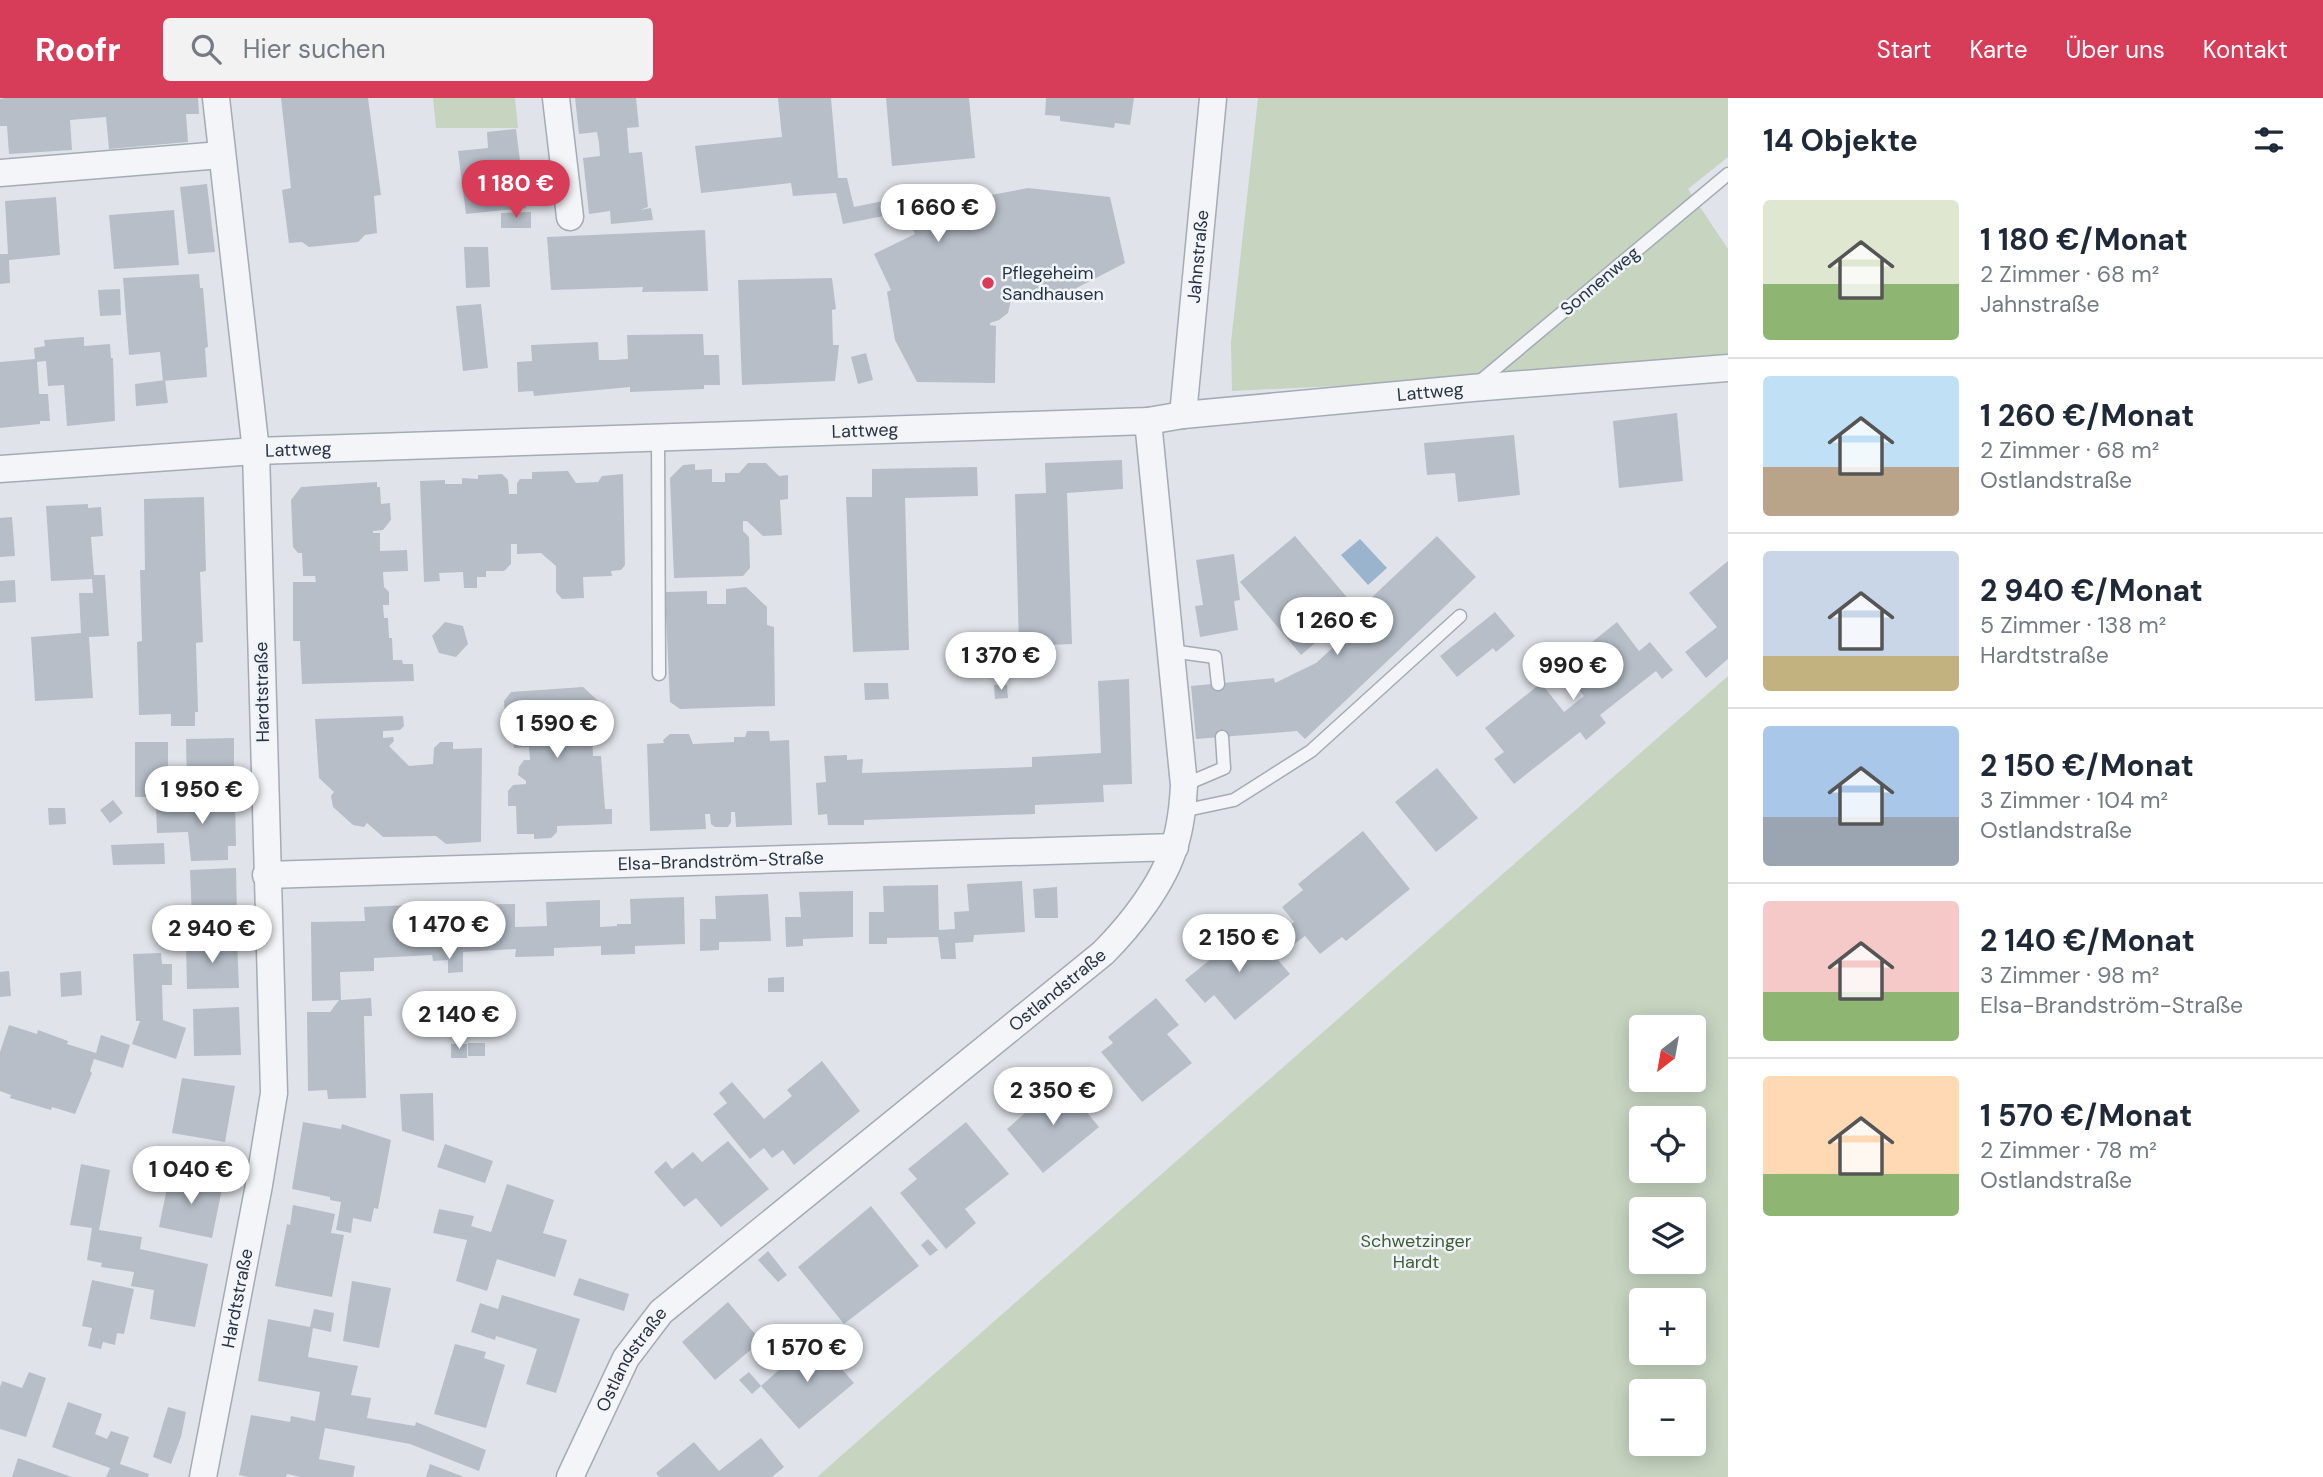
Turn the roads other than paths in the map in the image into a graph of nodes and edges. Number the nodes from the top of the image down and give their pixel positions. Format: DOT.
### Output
graph roads {
  1 [pos="216,98"];
  2 [pos="556,98"];
  3 [pos="1213,98"];
  4 [pos="221,155"];
  5 [pos="0,173"];
  6 [pos="1728,174"];
  7 [pos="570,217"];
  8 [pos="1728,369"];
  9 [pos="1472,388"];
  10 [pos="1183,415"];
  11 [pos="1148,421"];
  12 [pos="658,438"];
  13 [pos="256,451"];
  14 [pos="0,469"];
  15 [pos="1460,616"];
  16 [pos="1171,651"];
  17 [pos="659,674"];
  18 [pos="1218,684"];
  19 [pos="1222,737"];
  20 [pos="1183,798"];
  21 [pos="1175,847"];
  22 [pos="266,875"];
  23 [pos="203,1477"];
  24 [pos="570,1477"];
  1 -- 4 [label="street, Hardtstraße"];
  2 -- 7 [label="street"];
  3 -- 10 [label="street, Jahnstraße"];
  4 -- 5 [label="street"];
  4 -- 13 [label="street, Hardtstraße"];
  6 -- 9 [label="lane, Sonnenweg"];
  8 -- 9 [label="street, Lattweg"];
  9 -- 10 [label="street, Lattweg"];
  10 -- 11 [label="street, Lattweg"];
  11 -- 12 [label="street, Lattweg"];
  11 -- 16 [label="street, Ostlandstraße"];
  12 -- 13 [label="street, Lattweg"];
  12 -- 17 [label="lane"];
  13 -- 14 [label="street, Lattweg"];
  13 -- 22 [label="street, Hardtstraße"];
  15 -- 20 [label="lane"];
  16 -- 18 [label="lane"];
  16 -- 20 [label="street, Ostlandstraße"];
  19 -- 20 [label="lane"];
  20 -- 21 [label="street, Ostlandstraße"];
  21 -- 22 [label="street, Elsa-Brandström-Straße"];
  21 -- 24 [label="street, Ostlandstraße"];
  22 -- 23 [label="street, Hardtstraße"];
}
